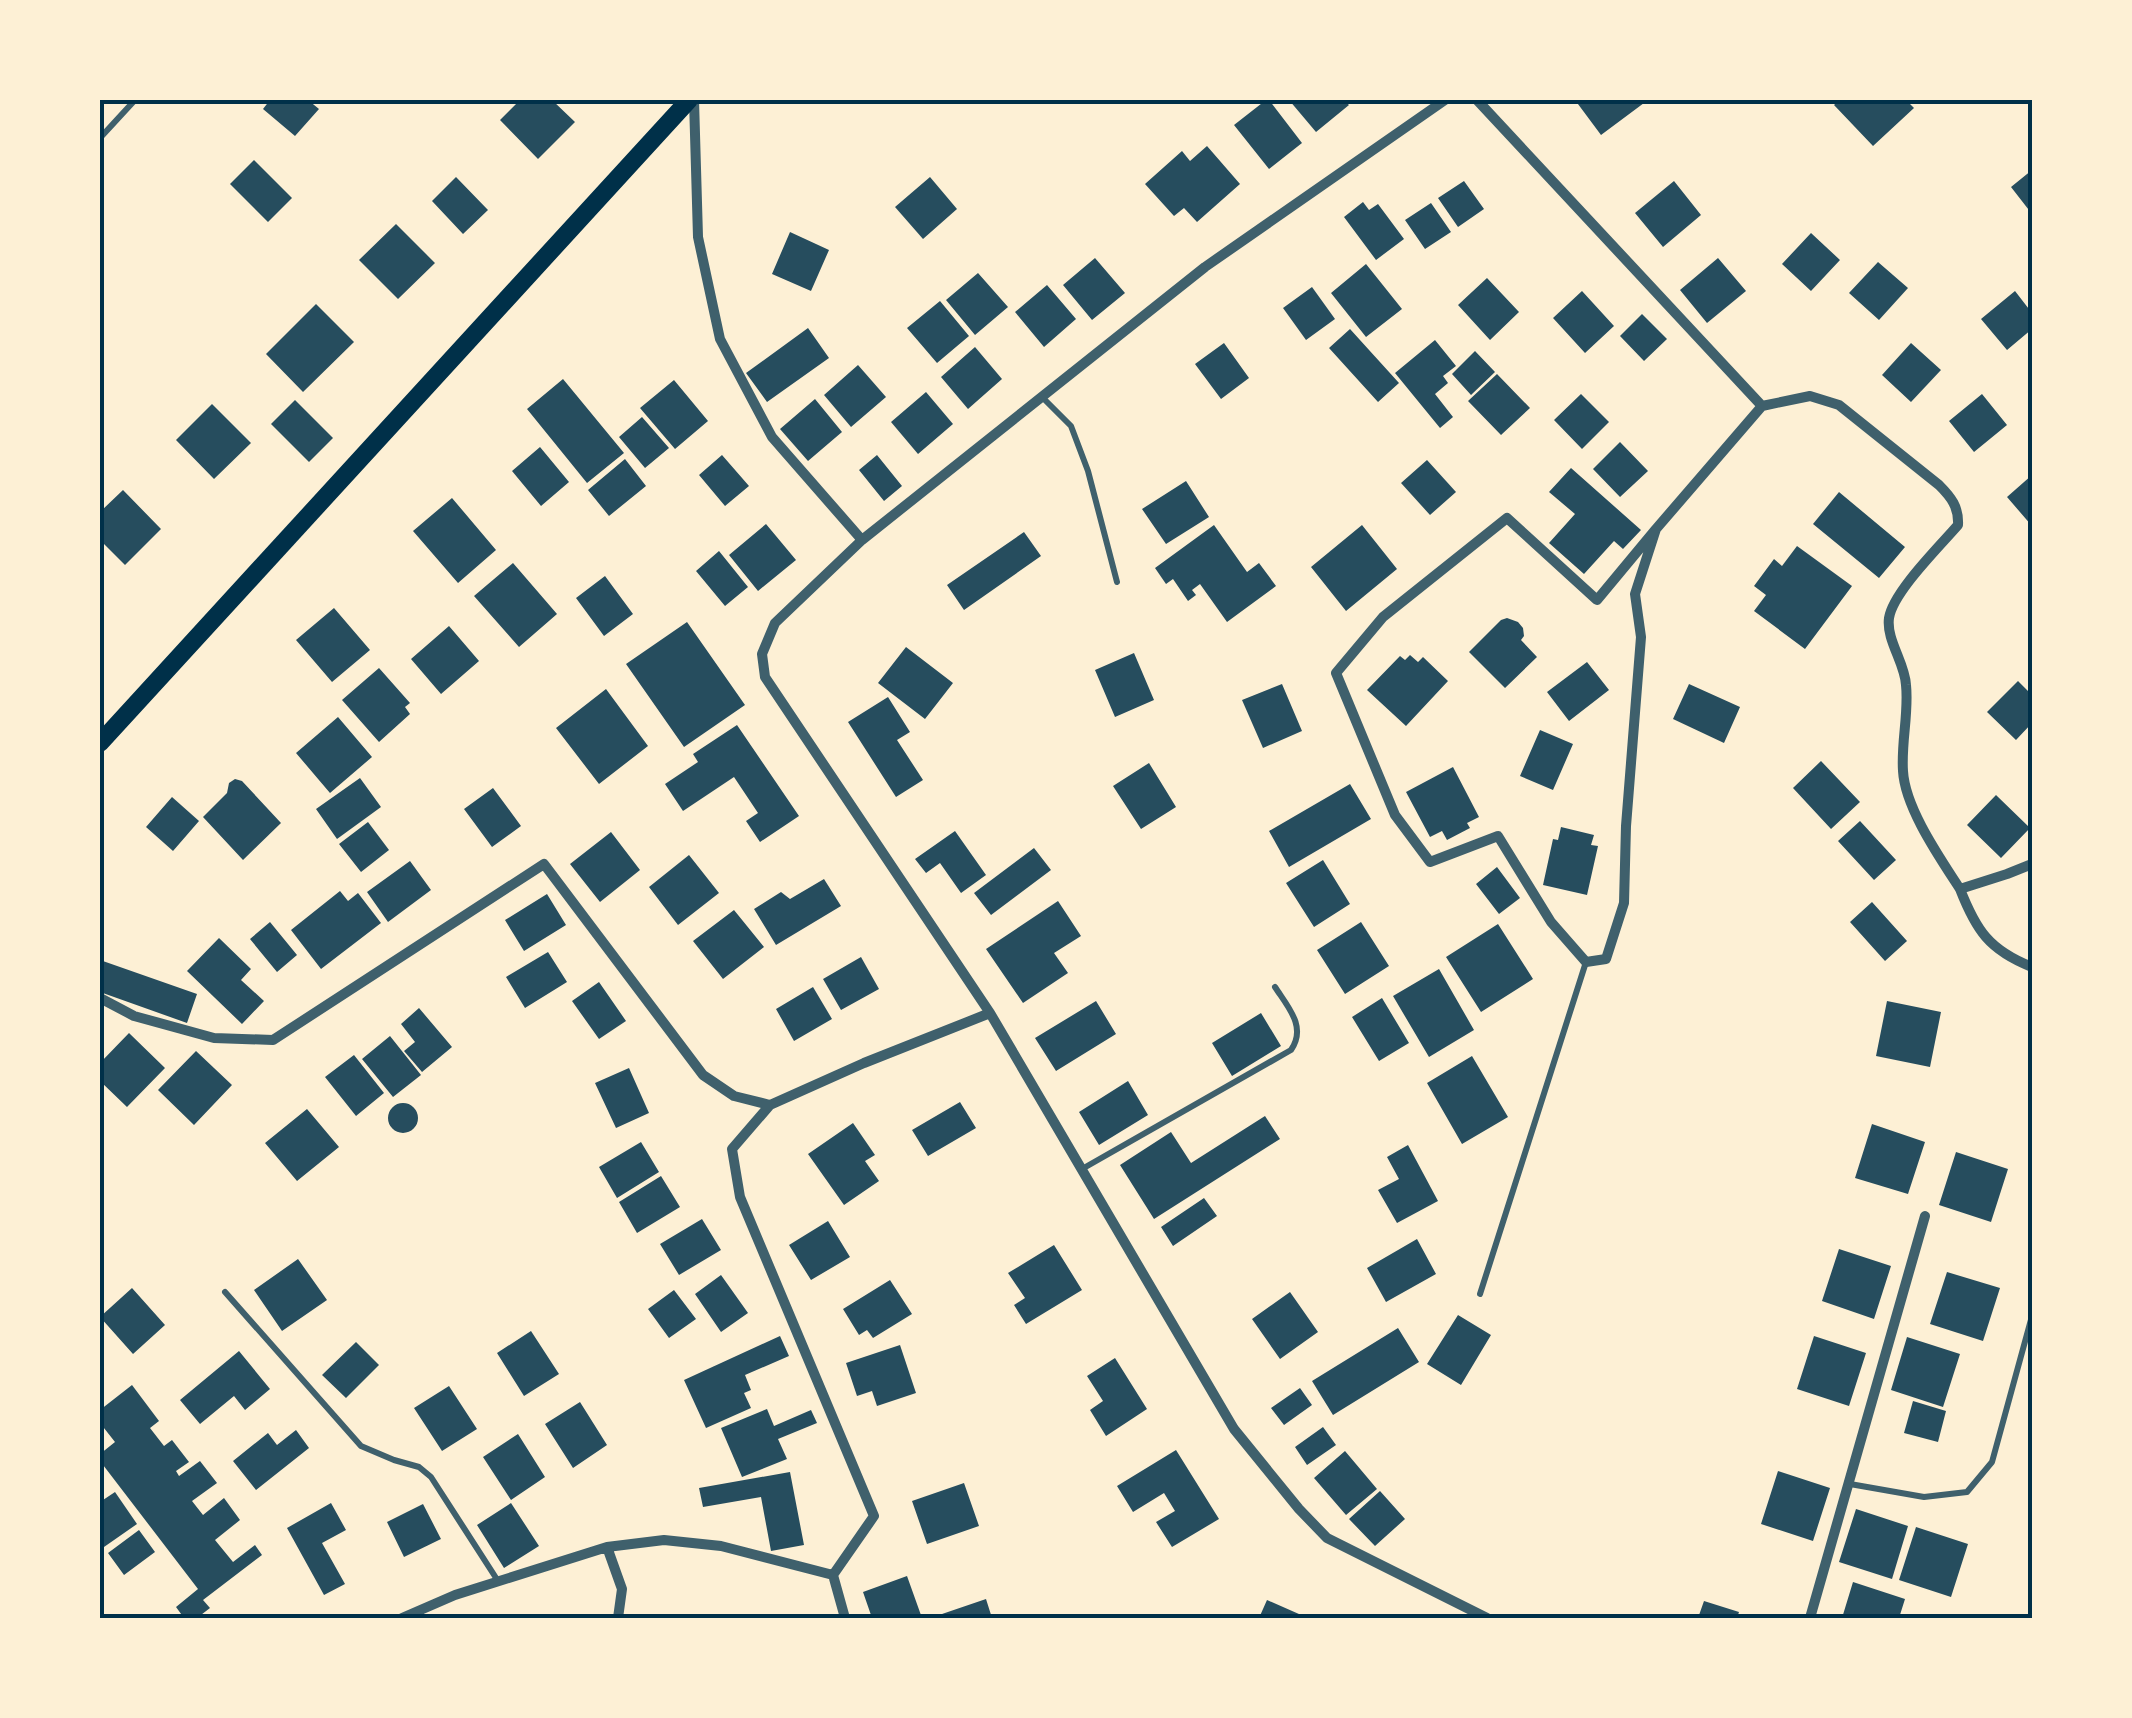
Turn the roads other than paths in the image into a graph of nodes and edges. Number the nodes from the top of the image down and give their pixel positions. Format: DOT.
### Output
graph roads {
  1 [pos="135,100"];
  2 [pos="692,100"];
  3 [pos="1445,100"];
  4 [pos="1477,100"];
  5 [pos="100,138"];
  6 [pos="1042,397"];
  7 [pos="1762,406"];
  8 [pos="1656,529"];
  9 [pos="862,540"];
  10 [pos="1117,582"];
  11 [pos="100,743"];
  12 [pos="2032,864"];
  13 [pos="1960,889"];
  14 [pos="1586,962"];
  15 [pos="2032,967"];
  16 [pos="1276,987"];
  17 [pos="100,998"];
  18 [pos="990,1012"];
  19 [pos="770,1105"];
  20 [pos="1080,1170"];
  21 [pos="1925,1216"];
  22 [pos="225,1292"];
  23 [pos="1480,1294"];
  24 [pos="2032,1316"];
  25 [pos="1848,1484"];
  26 [pos="607,1547"];
  27 [pos="833,1575"];
  28 [pos="499,1582"];
  29 [pos="402,1618"];
  30 [pos="618,1618"];
  31 [pos="845,1618"];
  32 [pos="1485,1618"];
  33 [pos="1810,1618"];
  1 -- 5 [label="lane"];
  2 -- 9 [label="street"];
  2 -- 11 [label="main road"];
  3 -- 6 [label="street"];
  4 -- 7 [label="street"];
  6 -- 9 [label="street"];
  6 -- 10 [label="lane"];
  7 -- 8 [label="street"];
  7 -- 13 [label="street"];
  8 -- 14 [label="street"];
  8 -- 14 [label="street"];
  9 -- 18 [label="street"];
  12 -- 13 [label="street"];
  13 -- 15 [label="street"];
  14 -- 23 [label="lane"];
  16 -- 20 [label="lane"];
  17 -- 19 [label="street"];
  18 -- 19 [label="street"];
  18 -- 20 [label="street"];
  19 -- 27 [label="street"];
  20 -- 32 [label="street"];
  21 -- 25 [label="street"];
  22 -- 28 [label="lane"];
  24 -- 25 [label="lane"];
  25 -- 33 [label="street"];
  26 -- 27 [label="street"];
  26 -- 28 [label="street"];
  26 -- 30 [label="street"];
  27 -- 31 [label="street"];
  28 -- 29 [label="street"];
}
